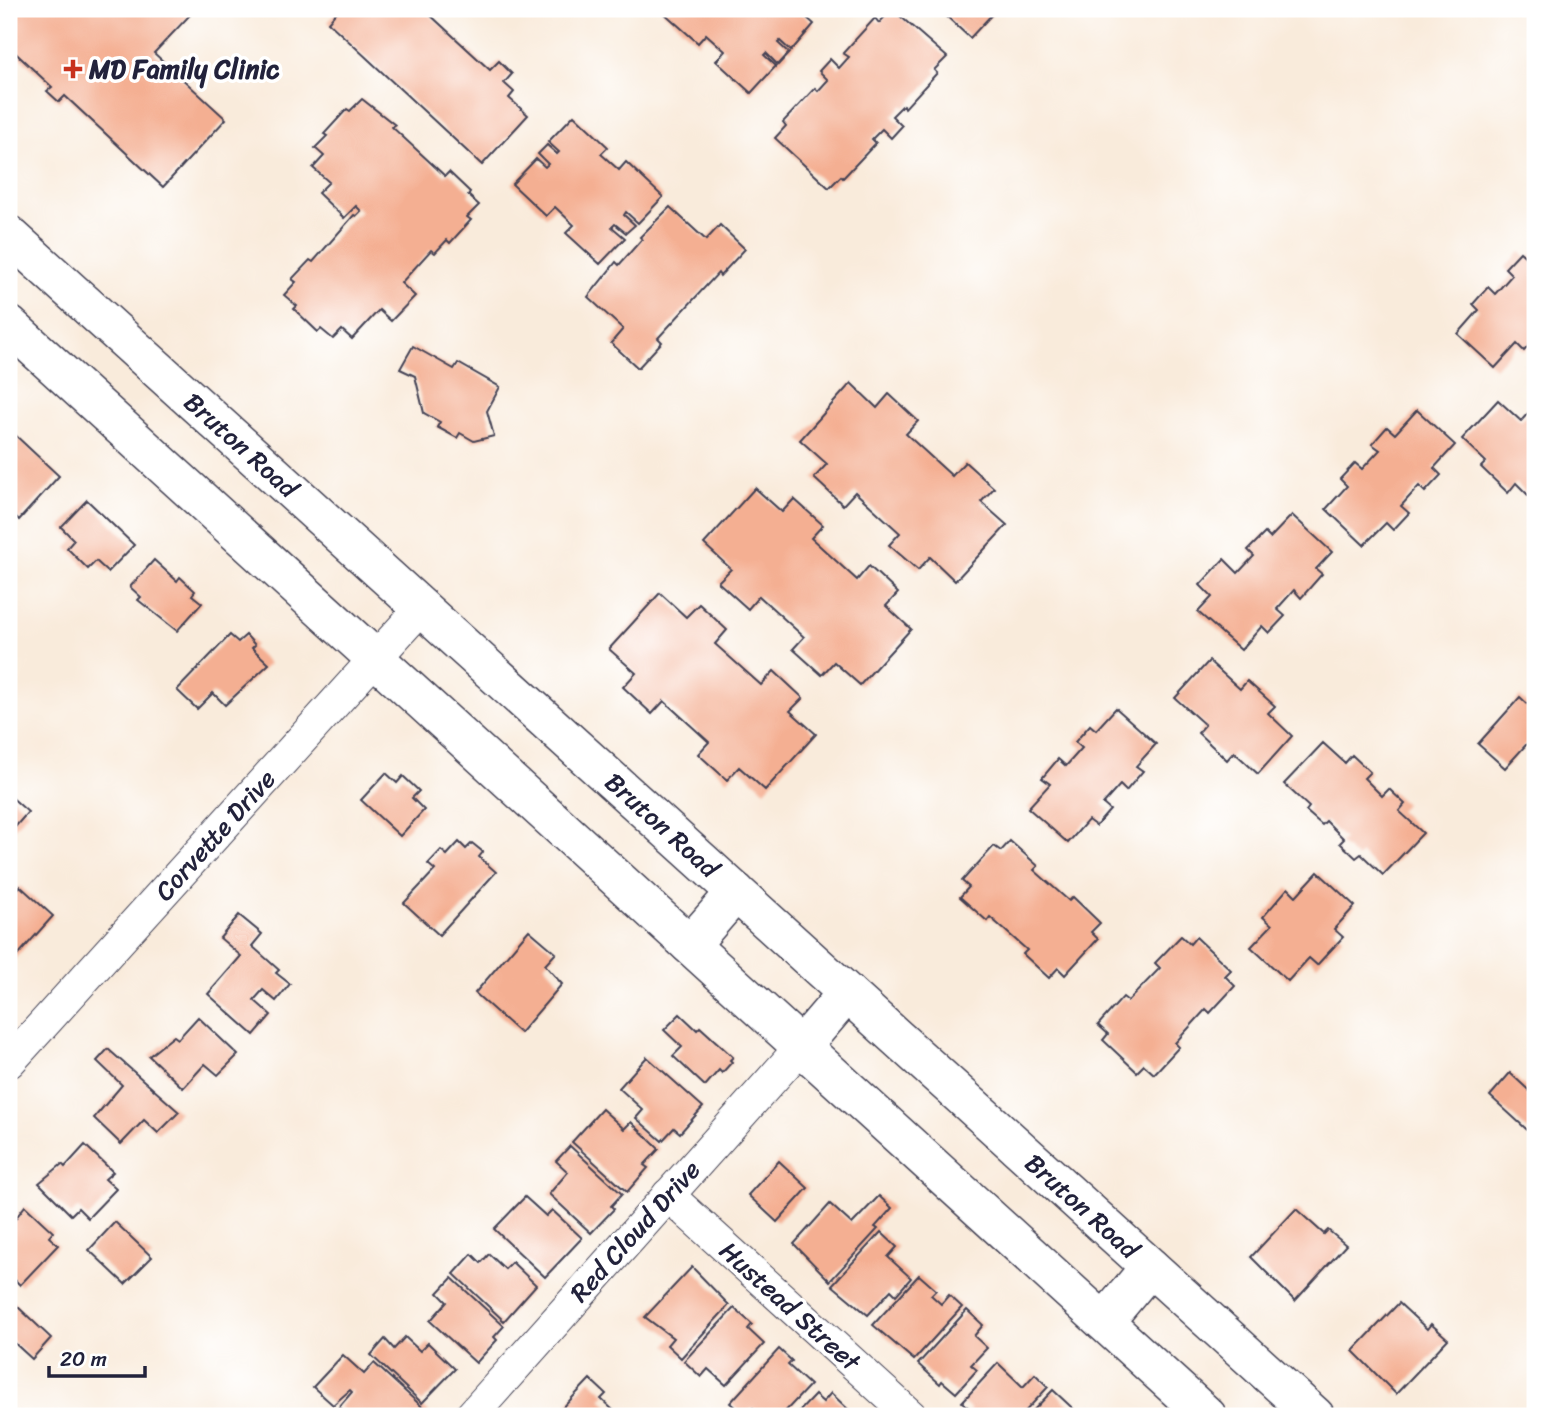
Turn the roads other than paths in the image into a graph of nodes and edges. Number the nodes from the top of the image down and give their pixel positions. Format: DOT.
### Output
graph roads {
  1 [pos="9,235"];
  2 [pos="9,325"];
  3 [pos="421,608"];
  4 [pos="375,659"];
  5 [pos="736,892"];
  6 [pos="690,946"];
  7 [pos="847,993"];
  8 [pos="801,1047"];
  9 [pos="9,1062"];
  10 [pos="668,1195"];
  11 [pos="1150,1268"];
  12 [pos="1104,1322"];
  13 [pos="471,1416"];
  14 [pos="911,1416"];
  15 [pos="1207,1416"];
  16 [pos="1315,1416"];
  1 -- 3 [label="main road, Bruton Road"];
  2 -- 4 [label="main road"];
  3 -- 4 [label="street, Corvette Drive"];
  3 -- 5 [label="main road, Bruton Road"];
  4 -- 6 [label="main road"];
  4 -- 9 [label="street, Corvette Drive"];
  5 -- 6 [label="main road"];
  5 -- 7 [label="main road, Bruton Road"];
  6 -- 8 [label="main road"];
  7 -- 8 [label="main road"];
  7 -- 11 [label="main road, Bruton Road"];
  8 -- 10 [label="street, Red Cloud Drive"];
  8 -- 12 [label="main road"];
  10 -- 13 [label="street, Red Cloud Drive"];
  10 -- 14 [label="street, Hustead Street"];
  11 -- 12 [label="main road"];
  11 -- 16 [label="main road, Bruton Road"];
  12 -- 15 [label="main road"];
}
